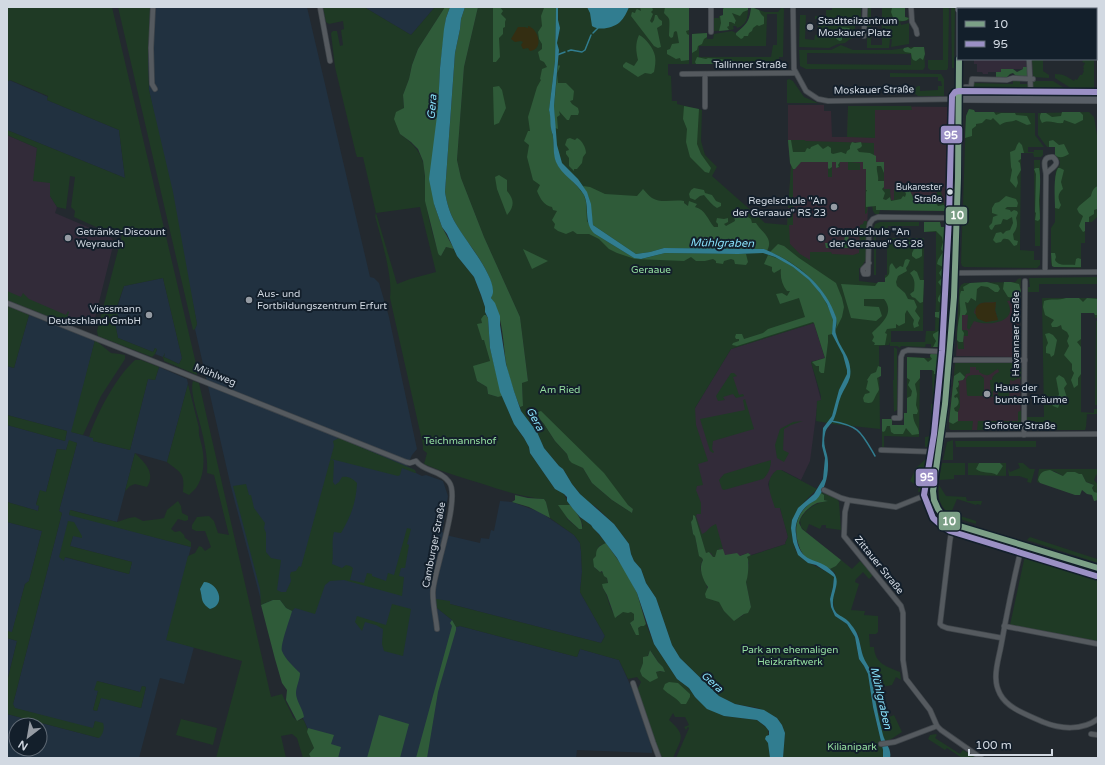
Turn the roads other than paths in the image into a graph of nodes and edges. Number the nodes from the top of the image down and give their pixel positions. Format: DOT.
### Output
graph roads {
  1 [pos="153,7"];
  2 [pos="320,7"];
  3 [pos="711,7"];
  4 [pos="793,7"];
  5 [pos="865,7"];
  6 [pos="911,7"];
  7 [pos="711,32"];
  8 [pos="917,34"];
  9 [pos="864,36"];
  10 [pos="959,60"];
  11 [pos="1030,60"];
  12 [pos="330,61"];
  13 [pos="682,74"];
  14 [pos="705,74"];
  15 [pos="796,74"];
  16 [pos="1032,79"];
  17 [pos="965,87"];
  18 [pos="972,87"];
  19 [pos="155,89"];
  20 [pos="972,94"];
  21 [pos="1032,98"];
  22 [pos="959,99"];
  23 [pos="1098,100"];
  24 [pos="705,108"];
  25 [pos="1046,174"];
  26 [pos="957,218"];
  27 [pos="869,263"];
  28 [pos="1045,272"];
  29 [pos="1098,272"];
  30 [pos="955,273"];
  31 [pos="1025,281"];
  32 [pos="7,302"];
  33 [pos="950,352"];
  34 [pos="949,360"];
  35 [pos="1025,360"];
  36 [pos="894,418"];
  37 [pos="1024,434"];
  38 [pos="1098,434"];
  39 [pos="942,435"];
  40 [pos="881,450"];
  41 [pos="939,452"];
  42 [pos="416,461"];
  43 [pos="824,490"];
  44 [pos="932,495"];
  45 [pos="848,500"];
  46 [pos="954,524"];
  47 [pos="1022,545"];
  48 [pos="1098,568"];
  49 [pos="1004,626"];
  50 [pos="437,629"];
  51 [pos="1002,638"];
  52 [pos="1098,644"];
  53 [pos="633,683"];
  54 [pos="1098,719"];
  55 [pos="938,726"];
  56 [pos="1091,734"];
  57 [pos="1098,735"];
  58 [pos="882,744"];
  59 [pos="660,758"];
  60 [pos="981,758"];
  1 -- 19 [label="street"];
  2 -- 12 [label="street"];
  3 -- 7 [label="street"];
  4 -- 15 [label="street, Moskauer Straße"];
  5 -- 9 [label="street"];
  6 -- 8 [label="street"];
  10 -- 22 [label="street"];
  11 -- 16 [label="street"];
  13 -- 14 [label="street, Tallinner Straße"];
  14 -- 15 [label="street, Tallinner Straße"];
  14 -- 24 [label="street, Tallinner Straße"];
  15 -- 22 [label="street, Moskauer Straße"];
  16 -- 18 [label="street"];
  16 -- 21 [label="street"];
  17 -- 18 [label="street"];
  18 -- 20 [label="street"];
  21 -- 22 [label="street, Moskauer Straße"];
  21 -- 23 [label="street, Moskauer Straße"];
  22 -- 26 [label="street"];
  25 -- 28 [label="street"];
  26 -- 27 [label="street"];
  26 -- 30 [label="street"];
  28 -- 29 [label="street"];
  28 -- 30 [label="street"];
  30 -- 33 [label="street"];
  31 -- 35 [label="street, Havannaer Straße"];
  32 -- 42 [label="street, Mühlweg"];
  33 -- 34 [label="street"];
  33 -- 36 [label="street"];
  34 -- 35 [label="street"];
  34 -- 39 [label="street"];
  35 -- 37 [label="street, Havannaer Straße"];
  37 -- 38 [label="street, Sofioter Straße"];
  37 -- 39 [label="street, Sofioter Straße"];
  39 -- 41 [label="street"];
  40 -- 41 [label="street"];
  41 -- 44 [label="street"];
  42 -- 50 [label="street, Camburger Straße"];
  43 -- 45 [label="street"];
  44 -- 45 [label="street"];
  44 -- 46 [label="street"];
  45 -- 55 [label="street, Zittauer Straße"];
  46 -- 47 [label="street"];
  46 -- 51 [label="street"];
  47 -- 48 [label="street"];
  47 -- 49 [label="street"];
  49 -- 51 [label="street"];
  49 -- 52 [label="street"];
  51 -- 54 [label="street"];
  53 -- 59 [label="street"];
  55 -- 58 [label="street"];
  55 -- 60 [label="street, Zittauer Straße"];
  56 -- 57 [label="street"];
}
